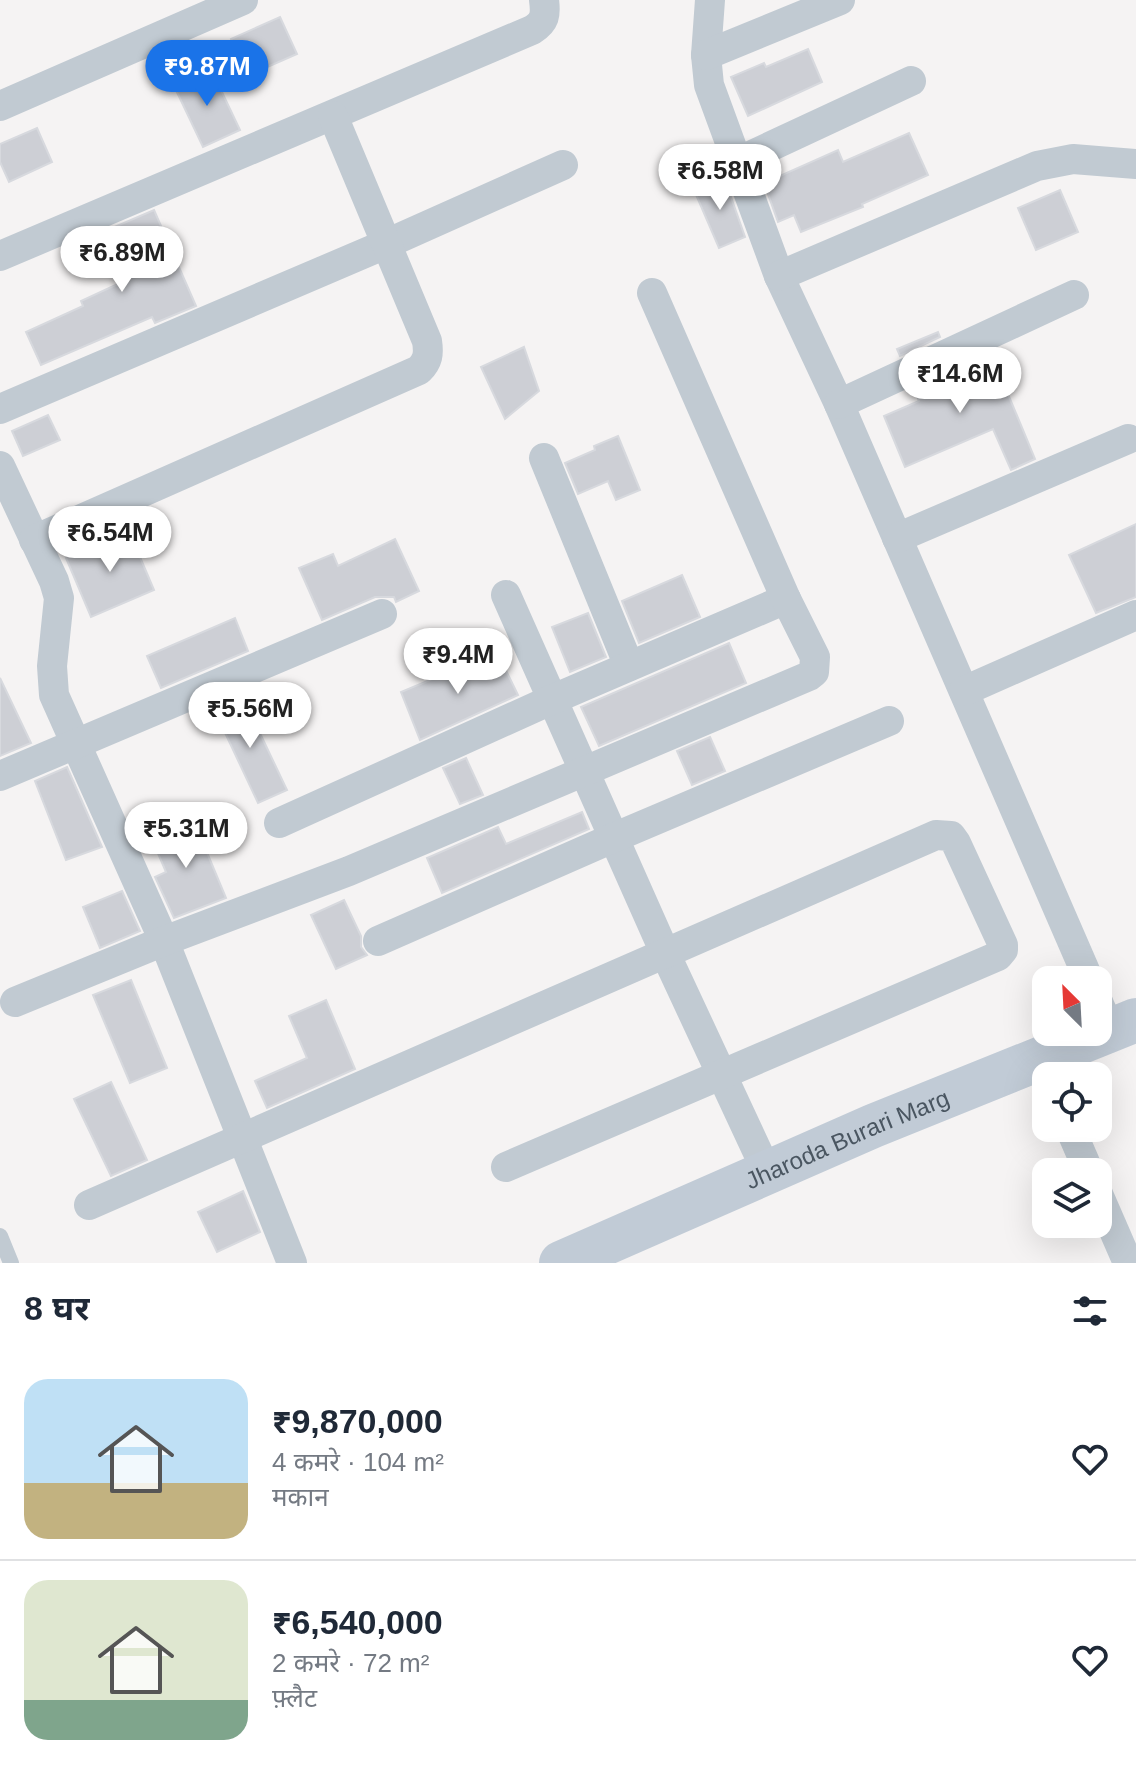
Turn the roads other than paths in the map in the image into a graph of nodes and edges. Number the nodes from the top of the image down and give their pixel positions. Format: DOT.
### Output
graph roads {
  1 [pos="243,0"];
  2 [pos="544,0"];
  3 [pos="710,0"];
  4 [pos="840,0"];
  5 [pos="706,55"];
  6 [pos="911,81"];
  7 [pos="0,106"];
  8 [pos="333,116"];
  9 [pos="737,162"];
  10 [pos="1136,164"];
  11 [pos="563,165"];
  12 [pos="386,244"];
  13 [pos="0,256"];
  14 [pos="779,276"];
  15 [pos="652,293"];
  16 [pos="1074,295"];
  17 [pos="839,404"];
  18 [pos="0,409"];
  19 [pos="1128,439"];
  20 [pos="544,458"];
  21 [pos="0,466"];
  22 [pos="897,538"];
  23 [pos="34,540"];
  24 [pos="506,595"];
  25 [pos="786,599"];
  26 [pos="382,614"];
  27 [pos="1136,615"];
  28 [pos="629,666"];
  29 [pos="964,691"];
  30 [pos="551,700"];
  31 [pos="889,721"];
  32 [pos="75,744"];
  33 [pos="583,771"];
  34 [pos="0,776"];
  35 [pos="279,823"];
  36 [pos="613,838"];
  37 [pos="164,941"];
  38 [pos="378,941"];
  39 [pos="665,953"];
  40 [pos="1083,966"];
  41 [pos="15,1002"];
  42 [pos="1115,1017"];
  43 [pos="1051,1062"];
  44 [pos="1032,1071"];
  45 [pos="721,1073"];
  46 [pos="240,1138"];
  47 [pos="506,1167"];
  48 [pos="767,1172"];
  49 [pos="89,1205"];
  50 [pos="1112,1226"];
  51 [pos="0,1236"];
  52 [pos="11,1263"];
  53 [pos="292,1263"];
  54 [pos="561,1263"];
  55 [pos="1128,1263"];
  1 -- 7 [label="street"];
  2 -- 8 [label="street"];
  3 -- 5 [label="street"];
  4 -- 5 [label="street"];
  5 -- 9 [label="street"];
  6 -- 9 [label="street"];
  8 -- 12 [label="street"];
  8 -- 13 [label="street"];
  9 -- 14 [label="street"];
  10 -- 14 [label="street"];
  11 -- 12 [label="street"];
  12 -- 18 [label="street"];
  12 -- 23 [label="street"];
  14 -- 17 [label="street"];
  15 -- 25 [label="street"];
  16 -- 17 [label="street"];
  17 -- 22 [label="street"];
  19 -- 22 [label="street"];
  20 -- 28 [label="street"];
  21 -- 23 [label="street"];
  22 -- 29 [label="street"];
  23 -- 32 [label="street"];
  24 -- 30 [label="street"];
  25 -- 28 [label="street"];
  25 -- 33 [label="street"];
  26 -- 32 [label="street"];
  27 -- 29 [label="street"];
  28 -- 30 [label="street"];
  29 -- 40 [label="street"];
  30 -- 33 [label="street"];
  30 -- 35 [label="street"];
  31 -- 36 [label="street"];
  32 -- 34 [label="street"];
  32 -- 37 [label="street"];
  33 -- 36 [label="street"];
  33 -- 37 [label="street"];
  36 -- 38 [label="street"];
  36 -- 39 [label="street"];
  37 -- 41 [label="street"];
  37 -- 46 [label="street"];
  39 -- 45 [label="street"];
  39 -- 45 [label="street"];
  39 -- 46 [label="street"];
  42 -- 43 [label="street, Jharoda Burari Marg"];
  44 -- 48 [label="street, Jharoda Burari Marg"];
  45 -- 47 [label="street"];
  45 -- 48 [label="street"];
  46 -- 49 [label="street"];
  46 -- 53 [label="street"];
  48 -- 54 [label="street, Jharoda Burari Marg"];
  50 -- 55 [label="street"];
  51 -- 52 [label="lane"];
}
